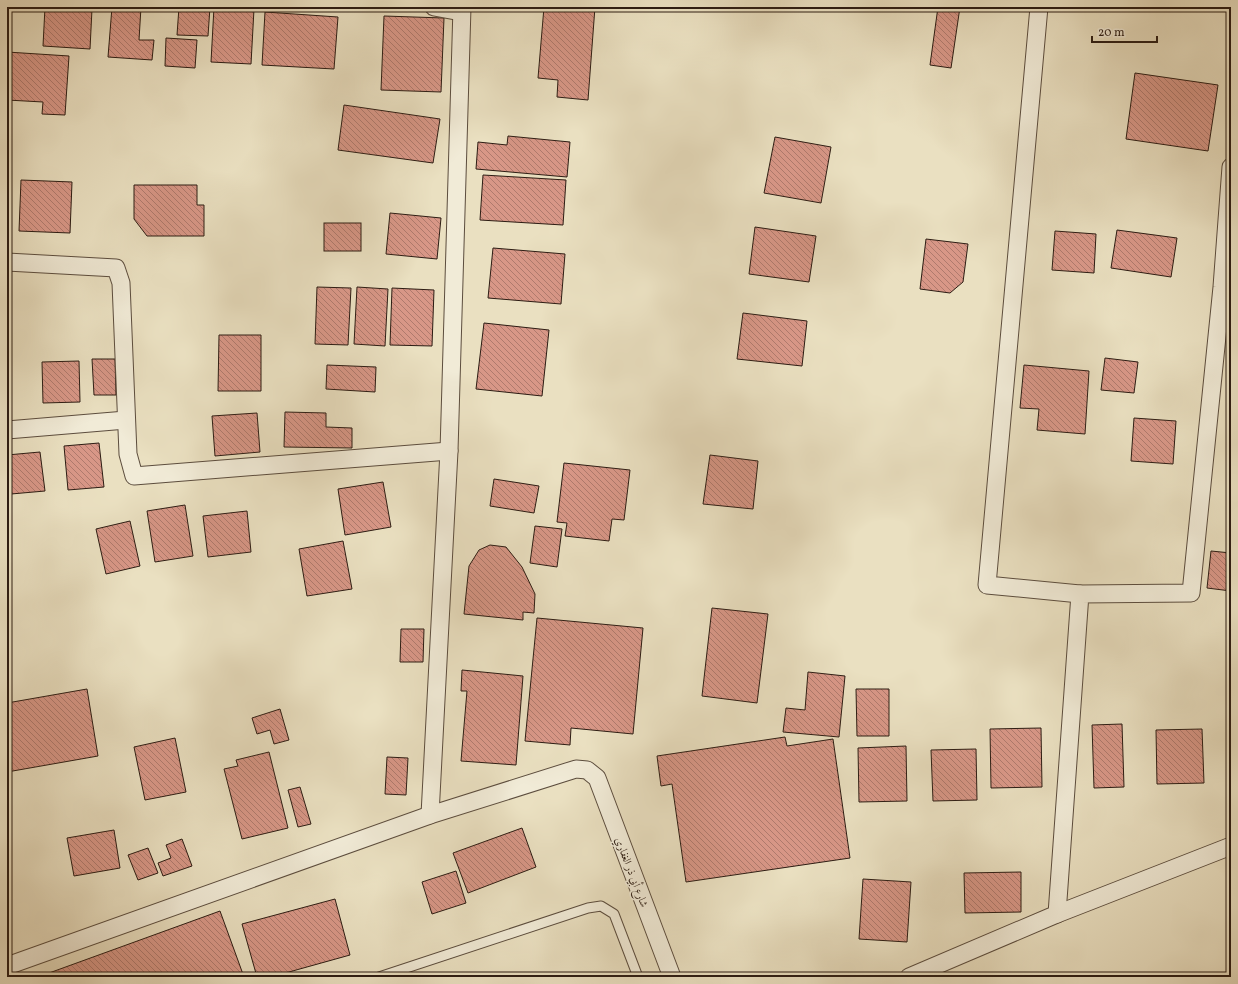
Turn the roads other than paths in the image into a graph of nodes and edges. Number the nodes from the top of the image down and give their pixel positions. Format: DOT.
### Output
graph roads {
  1 [pos="434,7"];
  2 [pos="1039,7"];
  3 [pos="461,10"];
  4 [pos="1231,167"];
  5 [pos="7,262"];
  6 [pos="126,420"];
  7 [pos="7,430"];
  8 [pos="449,451"];
  9 [pos="1080,594"];
  10 [pos="430,815"];
  11 [pos="1231,846"];
  12 [pos="1057,914"];
  13 [pos="7,966"];
  14 [pos="379,977"];
  15 [pos="638,977"];
  16 [pos="672,977"];
  17 [pos="909,977"];
  1 -- 3 [label="street"];
  2 -- 9 [label="street"];
  3 -- 8 [label="street"];
  4 -- 9 [label="street"];
  5 -- 6 [label="street"];
  6 -- 7 [label="street"];
  6 -- 8 [label="street"];
  8 -- 10 [label="street"];
  9 -- 12 [label="street"];
  10 -- 13 [label="street"];
  10 -- 16 [label="street, شارع أبي ذر الغفاري"];
  11 -- 12 [label="street"];
  12 -- 17 [label="street"];
  14 -- 15 [label="lane"];
}
